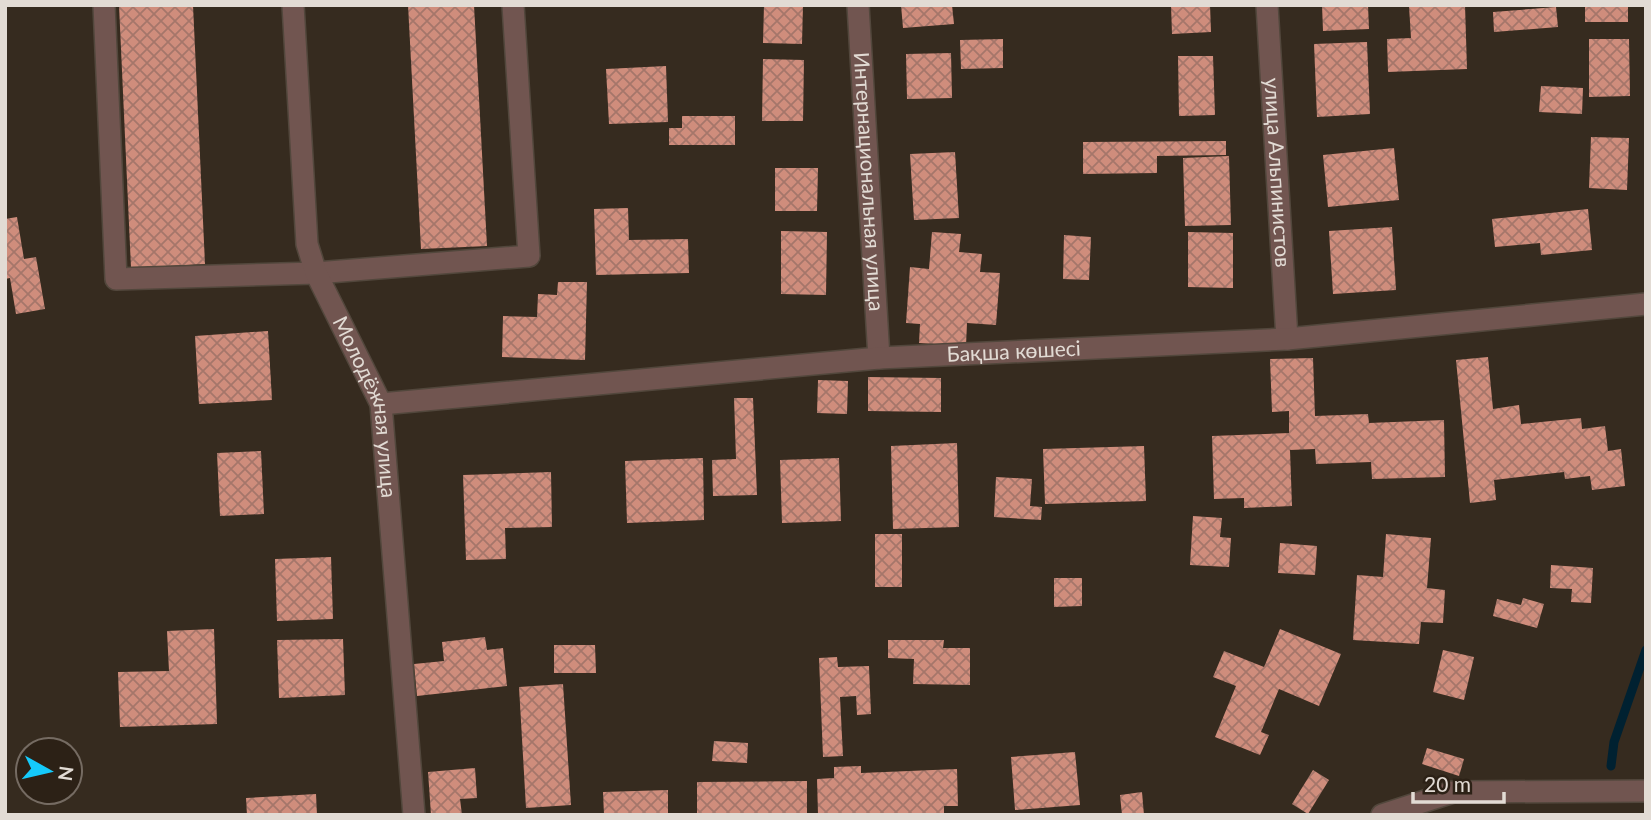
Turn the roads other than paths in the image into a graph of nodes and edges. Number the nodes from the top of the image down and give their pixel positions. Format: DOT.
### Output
graph roads {
  1 [pos="104,5"];
  2 [pos="293,5"];
  3 [pos="513,5"];
  4 [pos="858,5"];
  5 [pos="1267,5"];
  6 [pos="316,273"];
  7 [pos="1646,304"];
  8 [pos="1287,339"];
  9 [pos="879,358"];
  10 [pos="381,404"];
  11 [pos="1646,791"];
  12 [pos="414,815"];
  13 [pos="1382,815"];
  1 -- 6 [label="street"];
  2 -- 6 [label="street, Молодёжная улица"];
  3 -- 6 [label="street"];
  4 -- 9 [label="street, Интернациональная улица"];
  5 -- 8 [label="street, улица Альпинистов"];
  6 -- 10 [label="street, Молодёжная улица"];
  7 -- 8 [label="street, Бақша көшесі"];
  8 -- 9 [label="street, Бақша көшесі"];
  9 -- 10 [label="street, Бақша көшесі"];
  10 -- 12 [label="street, Молодёжная улица"];
  11 -- 13 [label="street"];
}
